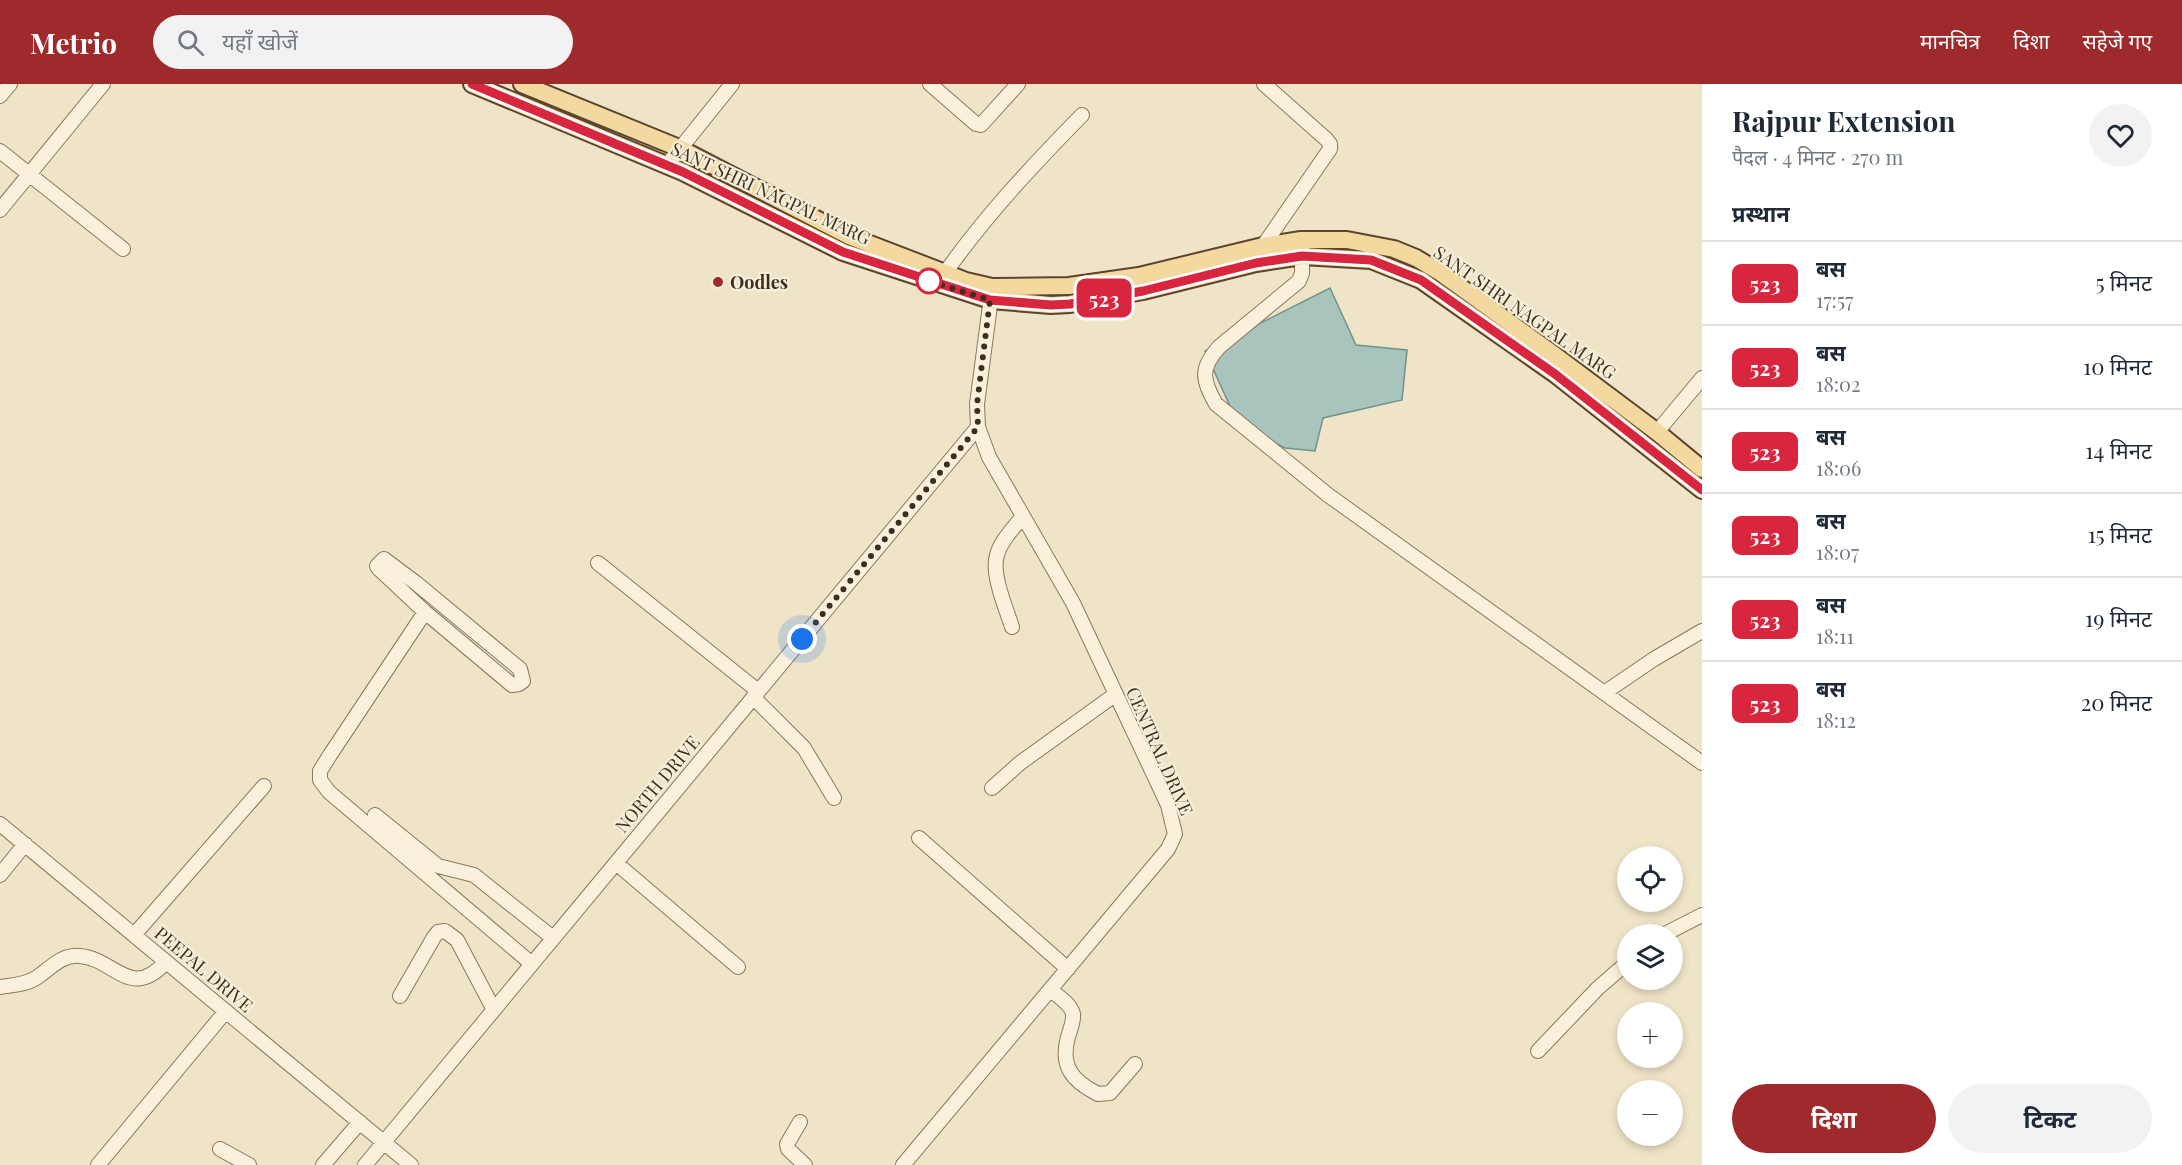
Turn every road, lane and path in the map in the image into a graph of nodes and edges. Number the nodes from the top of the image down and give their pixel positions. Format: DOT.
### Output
graph roads {
  1 [pos="9,84"];
  2 [pos="103,84"];
  3 [pos="472,84"];
  4 [pos="522,84"];
  5 [pos="732,84"];
  6 [pos="930,84"];
  7 [pos="1018,84"];
  8 [pos="1264,84"];
  9 [pos="0,96"];
  10 [pos="1082,115"];
  11 [pos="679,148"];
  12 [pos="0,151"];
  13 [pos="667,165"];
  14 [pos="30,174"];
  15 [pos="0,210"];
  16 [pos="1263,246"];
  17 [pos="1302,248"];
  18 [pos="123,249"];
  19 [pos="945,273"];
  20 [pos="991,293"];
  21 [pos="1702,378"];
  22 [pos="978,427"];
  23 [pos="1657,432"];
  24 [pos="1702,469"];
  25 [pos="1702,490"];
  26 [pos="1023,516"];
  27 [pos="598,563"];
  28 [pos="425,612"];
  29 [pos="1012,627"];
  30 [pos="1702,631"];
  31 [pos="1604,693"];
  32 [pos="756,694"];
  33 [pos="1116,694"];
  34 [pos="1702,763"];
  35 [pos="264,786"];
  36 [pos="992,788"];
  37 [pos="834,798"];
  38 [pos="375,815"];
  39 [pos="0,824"];
  40 [pos="919,838"];
  41 [pos="25,844"];
  42 [pos="616,863"];
  43 [pos="0,875"];
  44 [pos="1702,915"];
  45 [pos="1683,925"];
  46 [pos="134,935"];
  47 [pos="553,938"];
  48 [pos="166,962"];
  49 [pos="532,964"];
  50 [pos="738,967"];
  51 [pos="1068,969"];
  52 [pos="1617,972"];
  53 [pos="0,987"];
  54 [pos="1050,990"];
  55 [pos="400,996"];
  56 [pos="494,1010"];
  57 [pos="226,1011"];
  58 [pos="1538,1051"];
  59 [pos="1136,1064"];
  60 [pos="360,1122"];
  61 [pos="800,1122"];
  62 [pos="384,1143"];
  63 [pos="220,1149"];
  64 [pos="98,1165"];
  65 [pos="249,1165"];
  66 [pos="323,1165"];
  67 [pos="365,1165"];
  68 [pos="411,1165"];
  69 [pos="805,1165"];
  70 [pos="903,1165"];
  1 -- 9 [label="street"];
  2 -- 14 [label="street"];
  3 -- 13 [label="main road, SANT SHRI NAGPAL MARG"];
  4 -- 11 [label="main road, SANT SHRI NAGPAL MARG"];
  5 -- 11 [label="street"];
  6 -- 7 [label="street"];
  8 -- 16 [label="street"];
  10 -- 19 [label="street"];
  11 -- 13 [label="street"];
  11 -- 19 [label="main road, SANT SHRI NAGPAL MARG"];
  12 -- 14 [label="street"];
  13 -- 20 [label="main road, SANT SHRI NAGPAL MARG"];
  14 -- 15 [label="street"];
  14 -- 18 [label="street"];
  16 -- 17 [label="main road, SANT SHRI NAGPAL MARG"];
  16 -- 20 [label="main road, SANT SHRI NAGPAL MARG"];
  17 -- 20 [label="main road, SANT SHRI NAGPAL MARG"];
  17 -- 23 [label="main road, SANT SHRI NAGPAL MARG"];
  17 -- 25 [label="main road, SANT SHRI NAGPAL MARG"];
  17 -- 31 [label="street"];
  19 -- 20 [label="main road, SANT SHRI NAGPAL MARG"];
  20 -- 22 [label="street, CENTRAL DRIVE"];
  21 -- 23 [label="street"];
  22 -- 26 [label="street, CENTRAL DRIVE"];
  22 -- 32 [label="street, NORTH DRIVE"];
  23 -- 24 [label="main road, SANT SHRI NAGPAL MARG"];
  26 -- 29 [label="street"];
  26 -- 33 [label="street, CENTRAL DRIVE"];
  27 -- 32 [label="street"];
  28 -- 28 [label="street"];
  28 -- 49 [label="street"];
  30 -- 31 [label="street"];
  31 -- 34 [label="street"];
  32 -- 37 [label="street"];
  32 -- 42 [label="street, NORTH DRIVE"];
  33 -- 36 [label="street"];
  33 -- 51 [label="street, CENTRAL DRIVE"];
  35 -- 46 [label="street"];
  38 -- 47 [label="street"];
  39 -- 41 [label="street, PEEPAL DRIVE"];
  40 -- 51 [label="street"];
  41 -- 43 [label="street"];
  41 -- 46 [label="street, PEEPAL DRIVE"];
  42 -- 47 [label="street, NORTH DRIVE"];
  42 -- 50 [label="street"];
  44 -- 45 [label="street"];
  46 -- 48 [label="street, PEEPAL DRIVE"];
  47 -- 49 [label="street, NORTH DRIVE"];
  48 -- 53 [label="street"];
  48 -- 57 [label="street, PEEPAL DRIVE"];
  49 -- 56 [label="street, NORTH DRIVE"];
  51 -- 54 [label="street, CENTRAL DRIVE"];
  52 -- 58 [label="street"];
  54 -- 59 [label="street"];
  54 -- 70 [label="street, CENTRAL DRIVE"];
  55 -- 56 [label="street"];
  56 -- 62 [label="street, NORTH DRIVE"];
  57 -- 60 [label="street, PEEPAL DRIVE"];
  57 -- 64 [label="street"];
  60 -- 62 [label="street, PEEPAL DRIVE"];
  60 -- 66 [label="street"];
  61 -- 69 [label="street"];
  62 -- 67 [label="street, NORTH DRIVE"];
  62 -- 68 [label="street, PEEPAL DRIVE"];
  63 -- 65 [label="street"];
}
